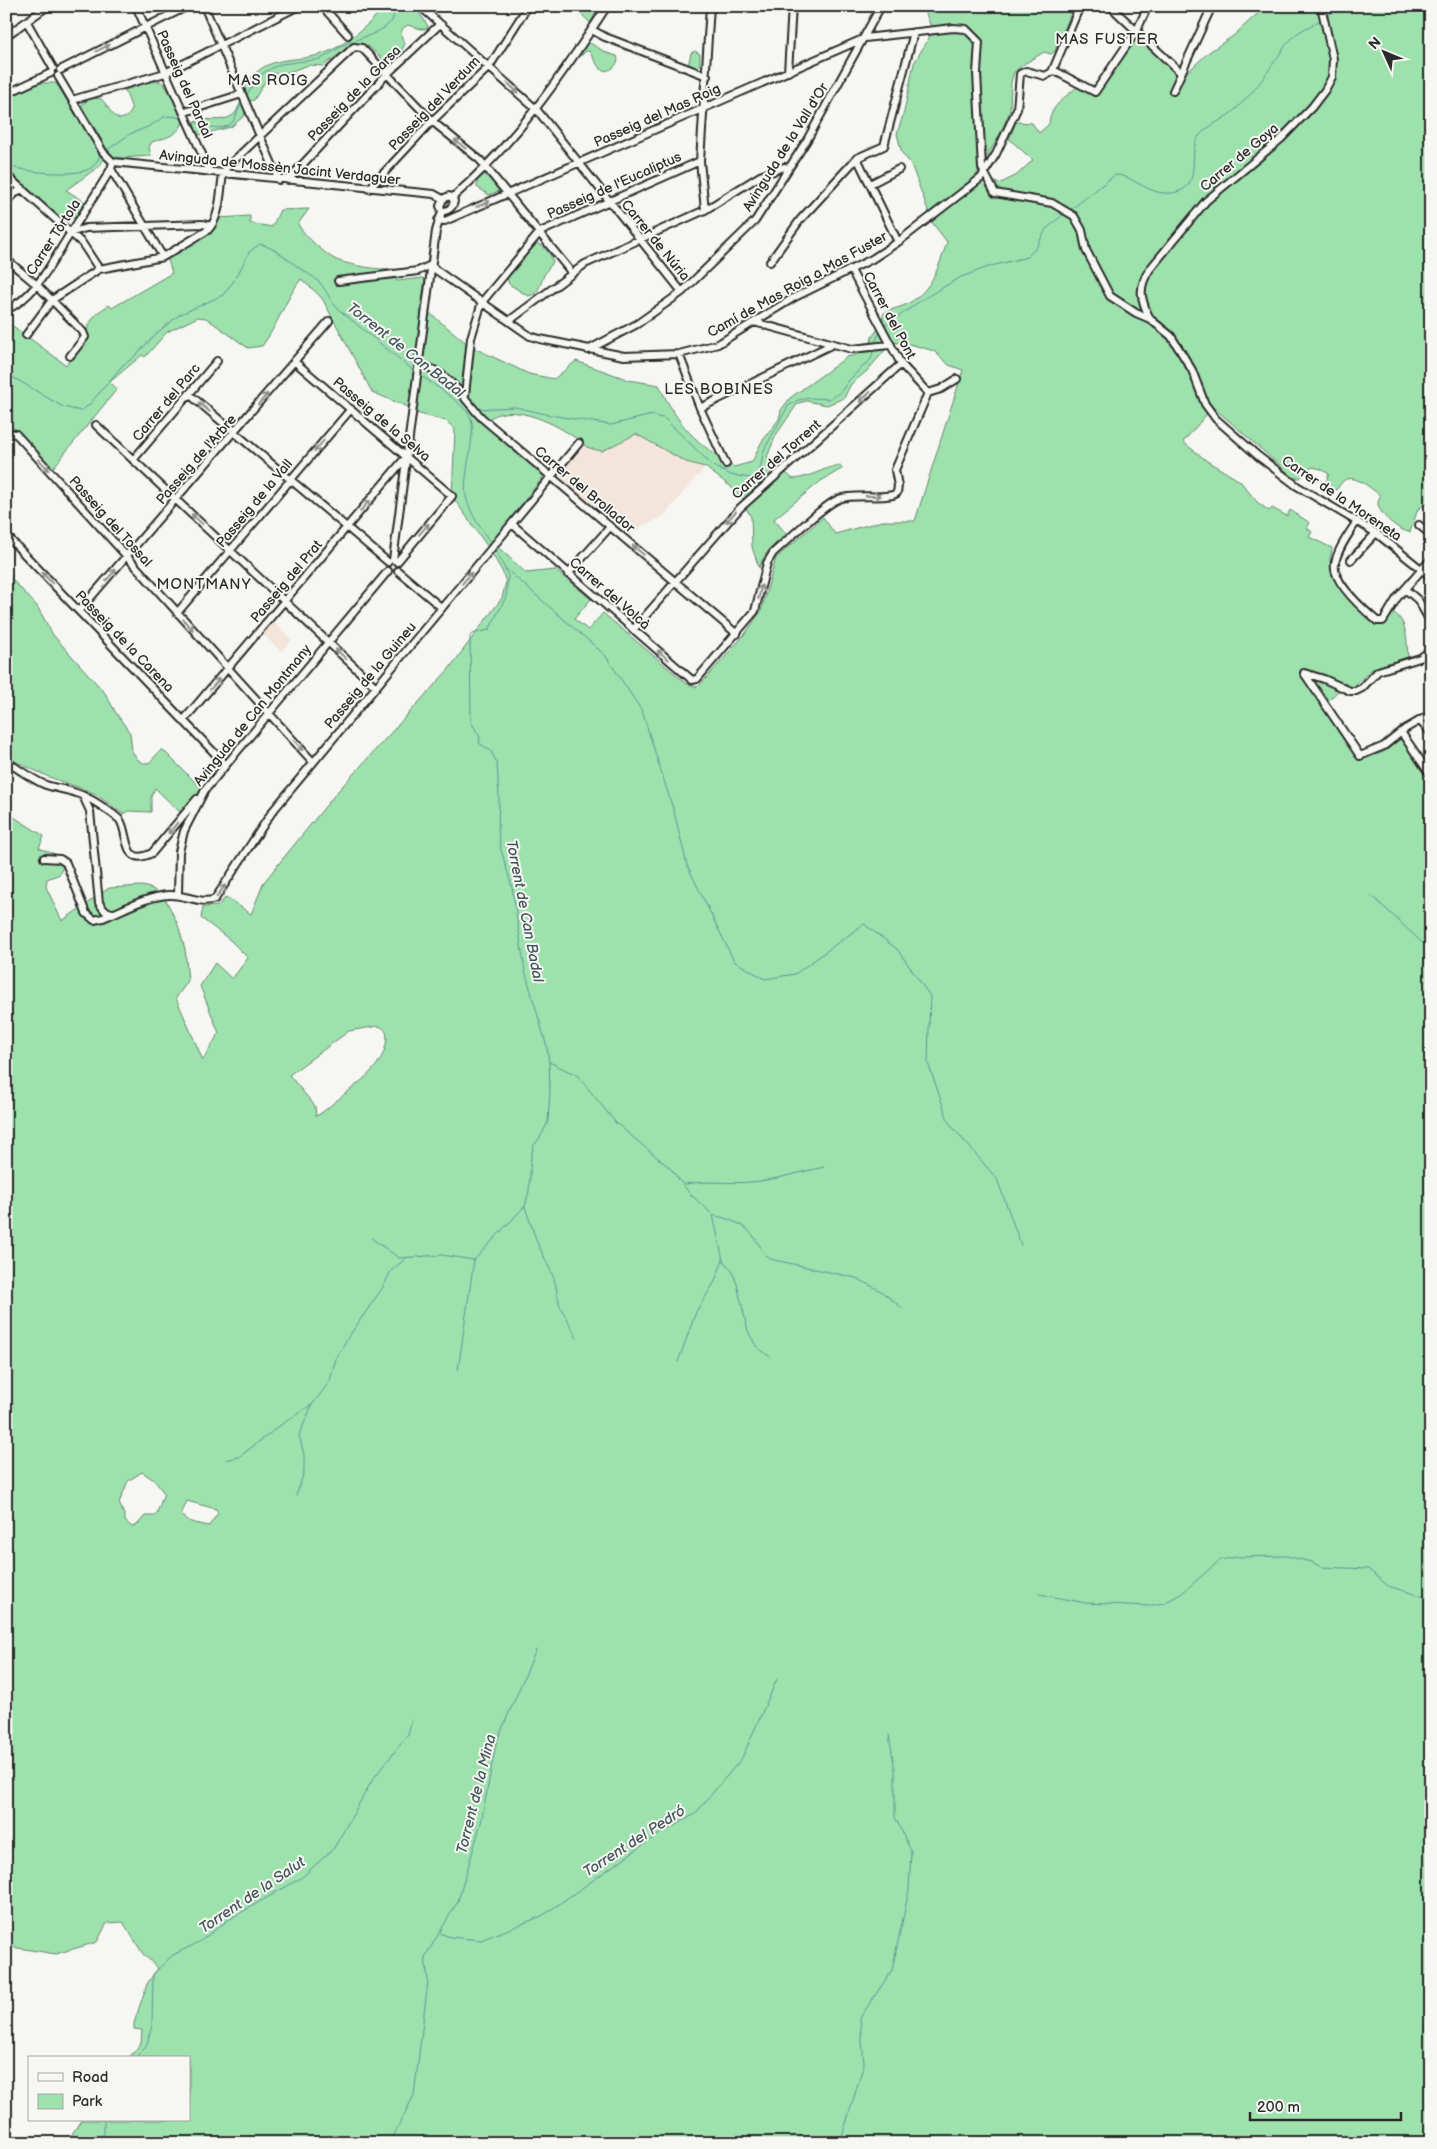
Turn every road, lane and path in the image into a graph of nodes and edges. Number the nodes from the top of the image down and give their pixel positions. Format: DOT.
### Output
graph roads {
  1 [pos="48,6"];
  2 [pos="136,6"];
  3 [pos="188,6"];
  4 [pos="204,6"];
  5 [pos="299,6"];
  6 [pos="322,6"];
  7 [pos="420,6"];
  8 [pos="528,6"];
  9 [pos="607,6"];
  10 [pos="710,6"];
  11 [pos="792,6"];
  12 [pos="881,6"];
  13 [pos="1080,6"];
  14 [pos="1110,6"];
  15 [pos="1148,6"];
  16 [pos="1212,6"];
  17 [pos="1320,6"];
  18 [pos="27,22"];
  19 [pos="440,24"];
  20 [pos="145,27"];
  21 [pos="592,30"];
  22 [pos="1137,30"];
  23 [pos="914,32"];
  24 [pos="348,35"];
  25 [pos="6,36"];
  26 [pos="865,38"];
  27 [pos="221,45"];
  28 [pos="489,67"];
  29 [pos="1053,70"];
  30 [pos="56,72"];
  31 [pos="166,72"];
  32 [pos="788,72"];
  33 [pos="1180,72"];
  34 [pos="387,74"];
  35 [pos="707,76"];
  36 [pos="1173,91"];
  37 [pos="6,94"];
  38 [pos="242,94"];
  39 [pos="72,100"];
  40 [pos="702,109"];
  41 [pos="537,110"];
  42 [pos="185,112"];
  43 [pos="432,121"];
  44 [pos="260,134"];
  45 [pos="857,158"];
  46 [pos="700,161"];
  47 [pos="579,164"];
  48 [pos="112,166"];
  49 [pos="486,168"];
  50 [pos="789,168"];
  51 [pos="899,169"];
  52 [pos="210,172"];
  53 [pos="223,174"];
  54 [pos="984,174"];
  55 [pos="6,175"];
  56 [pos="279,180"];
  57 [pos="288,180"];
  58 [pos="870,184"];
  59 [pos="22,188"];
  60 [pos="369,189"];
  61 [pos="507,194"];
  62 [pos="452,198"];
  63 [pos="443,199"];
  64 [pos="6,201"];
  65 [pos="609,201"];
  66 [pos="452,207"];
  67 [pos="705,210"];
  68 [pos="442,211"];
  69 [pos="458,215"];
  70 [pos="438,220"];
  71 [pos="145,226"];
  72 [pos="212,226"];
  73 [pos="540,232"];
  74 [pos="70,233"];
  75 [pos="639,238"];
  76 [pos="898,242"];
  77 [pos="163,257"];
  78 [pos="6,259"];
  79 [pos="770,262"];
  80 [pos="431,265"];
  81 [pos="99,269"];
  82 [pos="851,270"];
  83 [pos="572,273"];
  84 [pos="338,281"];
  85 [pos="37,285"];
  86 [pos="682,292"];
  87 [pos="52,300"];
  88 [pos="482,302"];
  89 [pos="6,310"];
  90 [pos="1150,319"];
  91 [pos="329,321"];
  92 [pos="509,321"];
  93 [pos="754,322"];
  94 [pos="26,335"];
  95 [pos="833,344"];
  96 [pos="889,345"];
  97 [pos="588,350"];
  98 [pos="679,354"];
  99 [pos="70,356"];
  100 [pos="217,361"];
  101 [pos="295,362"];
  102 [pos="419,364"];
  103 [pos="901,364"];
  104 [pos="957,379"];
  105 [pos="928,393"];
  106 [pos="189,394"];
  107 [pos="465,395"];
  108 [pos="700,408"];
  109 [pos="351,409"];
  110 [pos="96,425"];
  111 [pos="234,433"];
  112 [pos="8,434"];
  113 [pos="579,444"];
  114 [pos="407,456"];
  115 [pos="134,460"];
  116 [pos="726,464"];
  117 [pos="551,476"];
  118 [pos="290,480"];
  119 [pos="177,500"];
  120 [pos="1357,521"];
  121 [pos="512,524"];
  122 [pos="1419,525"];
  123 [pos="348,527"];
  124 [pos="610,527"];
  125 [pos="1376,533"];
  126 [pos="6,535"];
  127 [pos="1431,535"];
  128 [pos="230,551"];
  129 [pos="127,557"];
  130 [pos="1431,559"];
  131 [pos="1351,560"];
  132 [pos="393,561"];
  133 [pos="1422,570"];
  134 [pos="388,571"];
  135 [pos="398,571"];
  136 [pos="568,574"];
  137 [pos="1431,577"];
  138 [pos="676,581"];
  139 [pos="1405,589"];
  140 [pos="285,601"];
  141 [pos="442,608"];
  142 [pos="79,611"];
  143 [pos="177,613"];
  144 [pos="1431,623"];
  145 [pos="633,630"];
  146 [pos="736,634"];
  147 [pos="329,642"];
  148 [pos="1431,650"];
  149 [pos="228,669"];
  150 [pos="376,688"];
  151 [pos="269,713"];
  152 [pos="1431,714"];
  153 [pos="1418,720"];
  154 [pos="183,721"];
  155 [pos="1401,732"];
  156 [pos="1431,733"];
  157 [pos="6,761"];
  158 [pos="314,762"];
  159 [pos="226,765"];
  160 [pos="1431,776"];
  161 [pos="204,790"];
  162 [pos="84,796"];
  163 [pos="44,858"];
  164 [pos="178,894"];
  165 [pos="114,914"];
  1 -- 18 [label="street"];
  2 -- 20 [label="street, Passeig del Pardal"];
  3 -- 20 [label="street"];
  4 -- 27 [label="street"];
  5 -- 27 [label="street"];
  6 -- 24 [label="street"];
  7 -- 19 [label="street, Carrer de Núria"];
  8 -- 28 [label="street, Passeig del Verdum"];
  9 -- 21 [label="street"];
  10 -- 35 [label="street"];
  11 -- 32 [label="street"];
  12 -- 26 [label="street, Avinguda de la Vall d'Or"];
  13 -- 29 [label="street"];
  14 -- 22 [label="street"];
  15 -- 22 [label="street"];
  16 -- 33 [label="street"];
  17 -- 90 [label="street, Carrer de Goya"];
  18 -- 25 [label="street"];
  18 -- 30 [label="street"];
  19 -- 28 [label="street, Carrer de Núria"];
  19 -- 34 [label="street, Passeig de la Garsa"];
  30 -- 20 [label="street, one-way"];
  20 -- 31 [label="street, Passeig del Pardal"];
  21 -- 35 [label="street"];
  21 -- 41 [label="street"];
  22 -- 29 [label="street"];
  22 -- 33 [label="street"];
  23 -- 26 [label="street, Passeig del Mas Roig"];
  23 -- 45 [label="street"];
  23 -- 54 [label="street, Passeig del Mas Roig"];
  26 -- 32 [label="street, Passeig del Mas Roig"];
  26 -- 50 [label="street, Avinguda de la Vall d'Or"];
  27 -- 31 [label="street"];
  27 -- 38 [label="street"];
  28 -- 41 [label="street, Carrer de Núria, one-way"];
  28 -- 43 [label="street, Passeig del Verdum"];
  29 -- 54 [label="street, Camí de Mas Roig a Mas Fuster"];
  30 -- 37 [label="street"];
  30 -- 39 [label="street"];
  31 -- 39 [label="street"];
  31 -- 42 [label="street, Passeig del Pardal"];
  32 -- 40 [label="street, Passeig del Mas Roig"];
  33 -- 36 [label="street"];
  34 -- 43 [label="street"];
  34 -- 44 [label="street"];
  34 -- 57 [label="street, Passeig de la Garsa"];
  35 -- 40 [label="street"];
  38 -- 42 [label="street"];
  38 -- 44 [label="street"];
  39 -- 48 [label="street"];
  40 -- 46 [label="street"];
  40 -- 47 [label="street, Passeig del Mas Roig"];
  41 -- 47 [label="street, Carrer de Núria"];
  41 -- 49 [label="street"];
  42 -- 52 [label="street, Passeig del Pardal"];
  49 -- 43 [label="street, one-way"];
  43 -- 60 [label="street, Passeig del Verdum"];
  44 -- 53 [label="street"];
  44 -- 56 [label="street"];
  45 -- 58 [label="street"];
  45 -- 79 [label="street"];
  46 -- 65 [label="street, Passeig de l'Eucaliptus"];
  46 -- 67 [label="street"];
  47 -- 61 [label="street, Passeig del Mas Roig"];
  47 -- 65 [label="street, Carrer de Núria"];
  48 -- 52 [label="street, Avinguda de Mossèn Jacint Verdaguer"];
  48 -- 71 [label="street"];
  48 -- 74 [label="street, Carrer Tòrtola"];
  49 -- 61 [label="street"];
  49 -- 62 [label="street"];
  50 -- 67 [label="street"];
  50 -- 86 [label="street, Avinguda de la Vall d'Or"];
  51 -- 58 [label="street"];
  52 -- 53 [label="street, Avinguda de Mossèn Jacint Verdaguer"];
  53 -- 56 [label="street, Avinguda de Mossèn Jacint Verdaguer"];
  53 -- 72 [label="street"];
  54 -- 76 [label="street, Camí de Mas Roig a Mas Fuster"];
  54 -- 90 [label="street, Carrer de la Moreneta"];
  55 -- 59 [label="street"];
  56 -- 57 [label="street, Avinguda de Mossèn Jacint Verdaguer"];
  57 -- 60 [label="street, Avinguda de Mossèn Jacint Verdaguer"];
  58 -- 76 [label="street"];
  59 -- 64 [label="street"];
  59 -- 74 [label="street"];
  60 -- 63 [label="street, Avinguda de Mossèn Jacint Verdaguer"];
  69 -- 61 [label="street, Passeig del Mas Roig, one-way"];
  61 -- 73 [label="street"];
  62 -- 63 [label="street"];
  62 -- 66 [label="street"];
  63 -- 68 [label="street"];
  65 -- 73 [label="street, Passeig de l'Eucaliptus"];
  65 -- 75 [label="street, Carrer de Núria"];
  66 -- 68 [label="street"];
  66 -- 69 [label="street"];
  67 -- 75 [label="street"];
  68 -- 70 [label="street"];
  69 -- 70 [label="street, Passeig del Mas Roig"];
  70 -- 80 [label="street"];
  71 -- 72 [label="street"];
  71 -- 74 [label="street"];
  71 -- 77 [label="street"];
  72 -- 77 [label="street"];
  73 -- 83 [label="street"];
  73 -- 88 [label="street, Passeig de l'Eucaliptus"];
  74 -- 81 [label="street"];
  74 -- 85 [label="street, Carrer Tòrtola"];
  75 -- 83 [label="street"];
  75 -- 86 [label="street, Carrer de Núria"];
  76 -- 82 [label="street, Camí de Mas Roig a Mas Fuster"];
  77 -- 81 [label="street"];
  78 -- 85 [label="street"];
  80 -- 84 [label="street"];
  80 -- 88 [label="street, Camí de Mas Roig a Mas Fuster"];
  80 -- 102 [label="street"];
  81 -- 87 [label="street"];
  82 -- 93 [label="street, Camí de Mas Roig a Mas Fuster"];
  82 -- 96 [label="street, Carrer del Pont"];
  83 -- 92 [label="street"];
  85 -- 87 [label="street"];
  85 -- 89 [label="street, Carrer Tòrtola"];
  86 -- 97 [label="street, Avinguda de la Vall d'Or"];
  87 -- 94 [label="street"];
  87 -- 99 [label="street"];
  88 -- 92 [label="street, Camí de Mas Roig a Mas Fuster"];
  88 -- 107 [label="street"];
  90 -- 120 [label="street, Carrer de la Moreneta"];
  91 -- 101 [label="street, Passeig de l'Arbre"];
  92 -- 97 [label="street, Camí de Mas Roig a Mas Fuster"];
  93 -- 95 [label="street"];
  93 -- 98 [label="street, Camí de Mas Roig a Mas Fuster"];
  95 -- 96 [label="street"];
  95 -- 108 [label="street"];
  96 -- 103 [label="street, Carrer del Pont"];
  97 -- 98 [label="street, Camí de Mas Roig a Mas Fuster"];
  98 -- 108 [label="street"];
  100 -- 106 [label="street, Carrer del Parc"];
  101 -- 109 [label="street, Passeig de la Selva"];
  111 -- 101 [label="street, Passeig de l'Arbre, one-way"];
  102 -- 107 [label="street, Carrer del Brollador"];
  102 -- 114 [label="street"];
  103 -- 105 [label="street, Carrer del Pont"];
  103 -- 138 [label="street, Carrer del Torrent, one-way"];
  104 -- 105 [label="street"];
  146 -- 105 [label="street, one-way"];
  111 -- 106 [label="street, one-way"];
  106 -- 115 [label="street, Carrer del Parc"];
  107 -- 117 [label="street, Carrer del Brollador"];
  108 -- 116 [label="street"];
  109 -- 114 [label="street, Passeig de la Selva"];
  109 -- 118 [label="street, Passeig de la Vall, one-way"];
  110 -- 115 [label="street"];
  111 -- 118 [label="street"];
  111 -- 119 [label="street, Passeig de l'Arbre"];
  112 -- 129 [label="street, Passeig del Tossal, one-way"];
  113 -- 117 [label="street, Passeig de la Guineu"];
  123 -- 114 [label="street, Passeig del Prat, one-way"];
  114 -- 132 [label="street"];
  132 -- 114 [label="street, Passeig de la Selva, one-way"];
  115 -- 119 [label="street"];
  117 -- 121 [label="street, Passeig de la Guineu"];
  117 -- 124 [label="street, Carrer del Brollador"];
  118 -- 123 [label="street"];
  118 -- 128 [label="street, Passeig de la Vall"];
  128 -- 119 [label="street, one-way"];
  119 -- 129 [label="street, Passeig de l'Arbre"];
  120 -- 125 [label="street, Carrer de la Moreneta"];
  120 -- 139 [label="street"];
  121 -- 136 [label="street, Carrer del Volcà"];
  141 -- 121 [label="street, Passeig de la Guineu, one-way"];
  122 -- 127 [label="street"];
  123 -- 132 [label="street"];
  123 -- 140 [label="street, Passeig del Prat"];
  124 -- 136 [label="street"];
  138 -- 124 [label="street, Carrer del Brollador, one-way"];
  125 -- 131 [label="street"];
  125 -- 133 [label="street, Carrer de la Moreneta"];
  142 -- 126 [label="street, Passeig de la Carena, one-way"];
  128 -- 140 [label="street"];
  128 -- 143 [label="street, Passeig de la Vall"];
  142 -- 129 [label="street, Passeig de l'Arbre, one-way"];
  129 -- 143 [label="street, Passeig del Tossal"];
  130 -- 133 [label="street"];
  132 -- 134 [label="street"];
  132 -- 135 [label="street"];
  133 -- 137 [label="street, Carrer de la Moreneta"];
  133 -- 139 [label="street"];
  134 -- 135 [label="street"];
  134 -- 147 [label="street, Avinguda de Can Montmany"];
  135 -- 141 [label="street"];
  136 -- 145 [label="street, Carrer del Volcà"];
  138 -- 145 [label="street, Carrer del Torrent"];
  138 -- 146 [label="street, Carrer del Brollador"];
  139 -- 144 [label="street"];
  140 -- 147 [label="street"];
  140 -- 149 [label="street, Passeig del Prat"];
  141 -- 150 [label="street, Passeig de la Guineu"];
  142 -- 154 [label="street, Passeig de la Carena"];
  143 -- 149 [label="street, Passeig del Tossal, one-way"];
  146 -- 145 [label="street, Carrer del Volcà, one-way"];
  150 -- 147 [label="street, one-way"];
  147 -- 151 [label="street, Avinguda de Can Montmany"];
  148 -- 155 [label="street"];
  149 -- 151 [label="street, Passeig del Tossal"];
  154 -- 149 [label="street, Passeig del Prat, one-way"];
  150 -- 158 [label="street, Passeig de la Guineu"];
  151 -- 158 [label="street, Passeig del Tossal, one-way"];
  151 -- 159 [label="street, Avinguda de Can Montmany"];
  152 -- 153 [label="street"];
  153 -- 155 [label="street"];
  153 -- 156 [label="street"];
  154 -- 159 [label="street, Passeig de la Carena"];
  155 -- 160 [label="street"];
  157 -- 162 [label="street"];
  164 -- 158 [label="street, Passeig de la Guineu, one-way"];
  159 -- 161 [label="street, Avinguda de Can Montmany"];
  161 -- 162 [label="street, one-way"];
  161 -- 164 [label="street, Avinguda de Can Montmany"];
  162 -- 165 [label="street"];
  163 -- 165 [label="street"];
  164 -- 165 [label="street"];
}
